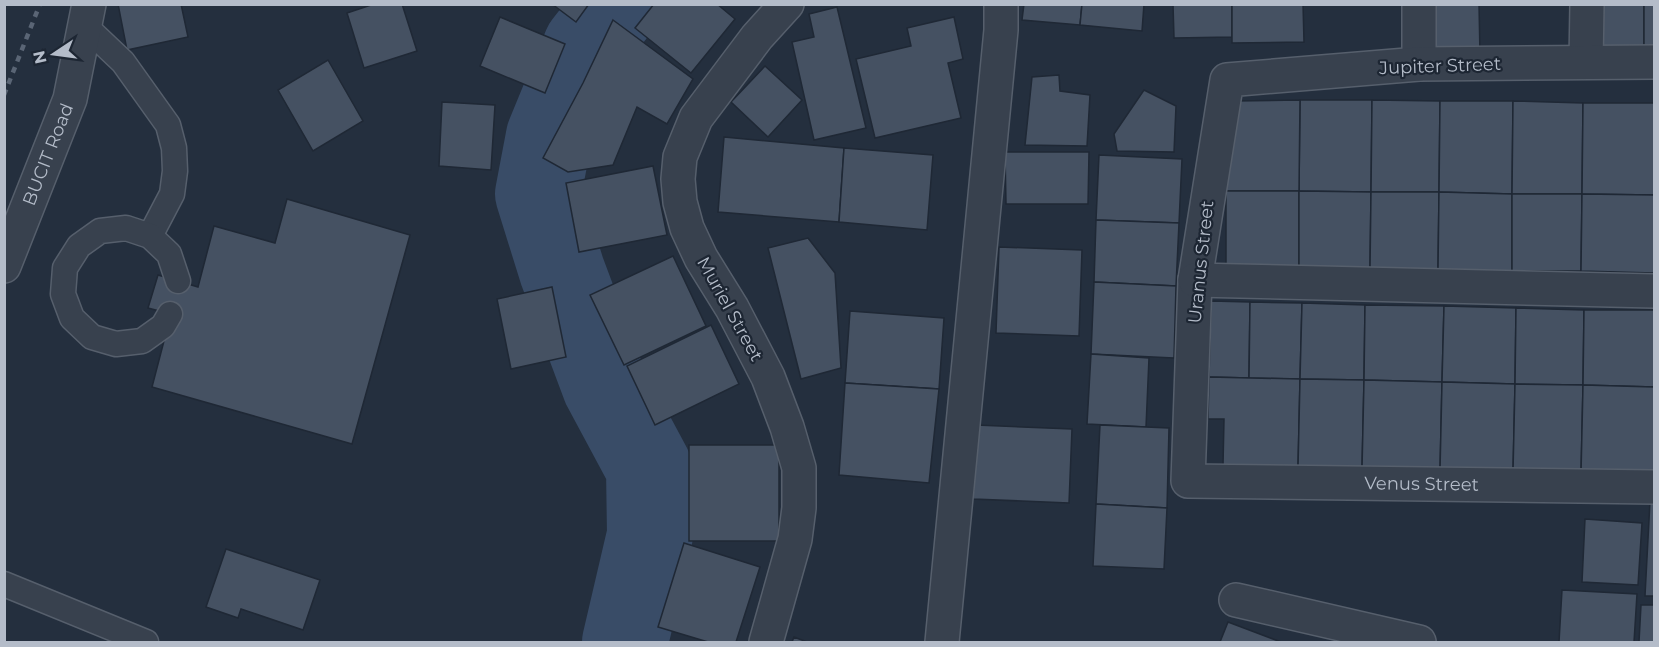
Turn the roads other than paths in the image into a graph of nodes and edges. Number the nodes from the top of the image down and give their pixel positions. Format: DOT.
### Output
graph roads {
  1 [pos="787,4"];
  2 [pos="1001,4"];
  3 [pos="1419,4"];
  4 [pos="1587,4"];
  5 [pos="88,16"];
  6 [pos="1586,62"];
  7 [pos="1654,62"];
  8 [pos="1419,64"];
  9 [pos="1227,80"];
  10 [pos="150,236"];
  11 [pos="4,266"];
  12 [pos="1195,280"];
  13 [pos="178,281"];
  14 [pos="1654,291"];
  15 [pos="171,314"];
  16 [pos="1188,481"];
  17 [pos="1654,487"];
  18 [pos="4,584"];
  19 [pos="1236,600"];
  20 [pos="146,642"];
  21 [pos="766,642"];
  22 [pos="942,642"];
  23 [pos="1419,642"];
  1 -- 21 [label="street, Muriel Street"];
  2 -- 22 [label="street"];
  3 -- 8 [label="street"];
  4 -- 6 [label="street"];
  5 -- 10 [label="lane"];
  5 -- 11 [label="street, BUCIT Road"];
  6 -- 7 [label="street, Jupiter Street"];
  6 -- 8 [label="street, Jupiter Street"];
  8 -- 9 [label="street, Jupiter Street"];
  9 -- 12 [label="street, Uranus Street"];
  10 -- 13 [label="lane"];
  10 -- 15 [label="lane"];
  12 -- 14 [label="street"];
  12 -- 16 [label="street, Uranus Street"];
  16 -- 17 [label="street, Venus Street"];
  18 -- 20 [label="lane"];
  19 -- 23 [label="street"];
}
